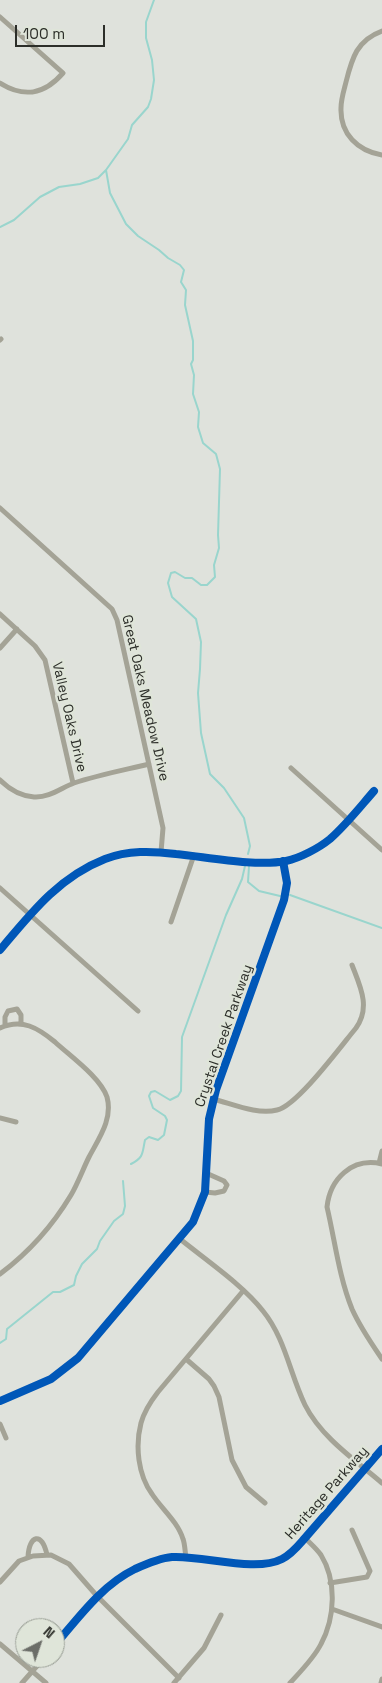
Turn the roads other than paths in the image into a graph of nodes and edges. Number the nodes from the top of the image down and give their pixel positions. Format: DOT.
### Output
graph roads {
  1 [pos="0,17"];
  2 [pos="382,31"];
  3 [pos="0,83"];
  4 [pos="382,156"];
  5 [pos="0,508"];
  6 [pos="0,614"];
  7 [pos="17,629"];
  8 [pos="0,648"];
  9 [pos="149,764"];
  10 [pos="291,768"];
  11 [pos="0,780"];
  12 [pos="73,784"];
  13 [pos="374,791"];
  14 [pos="348,820"];
  15 [pos="382,850"];
  16 [pos="161,852"];
  17 [pos="194,855"];
  18 [pos="283,861"];
  19 [pos="0,888"];
  20 [pos="30,915"];
  21 [pos="171,922"];
  22 [pos="0,950"];
  23 [pos="352,965"];
  24 [pos="138,1011"];
  25 [pos="21,1023"];
  26 [pos="3,1027"];
  27 [pos="214,1099"];
  28 [pos="0,1118"];
  29 [pos="16,1122"];
  30 [pos="382,1151"];
  31 [pos="380,1164"];
  32 [pos="206,1172"];
  33 [pos="205,1192"];
  34 [pos="180,1239"];
  35 [pos="0,1274"];
  36 [pos="243,1291"];
  37 [pos="186,1359"];
  38 [pos="382,1359"];
  39 [pos="0,1401"];
  40 [pos="0,1424"];
  41 [pos="6,1438"];
  42 [pos="382,1449"];
  43 [pos="365,1468"];
  44 [pos="382,1483"];
  45 [pos="264,1504"];
  46 [pos="352,1530"];
  47 [pos="305,1538"];
  48 [pos="47,1555"];
  49 [pos="28,1557"];
  50 [pos="186,1558"];
  51 [pos="0,1582"];
  52 [pos="330,1582"];
  53 [pos="97,1596"];
  54 [pos="332,1609"];
  55 [pos="221,1615"];
  56 [pos="382,1627"];
  57 [pos="65,1633"];
  58 [pos="0,1644"];
  59 [pos="35,1668"];
  60 [pos="32,1671"];
  61 [pos="179,1678"];
  62 [pos="382,1679"];
  63 [pos="22,1683"];
  64 [pos="46,1683"];
  65 [pos="174,1683"];
  66 [pos="290,1683"];
  67 [pos="381,1683"];
  1 -- 3 [label="street"];
  2 -- 4 [label="street"];
  5 -- 9 [label="street, Great Oaks Meadow Drive"];
  6 -- 7 [label="street, Valley Oaks Drive"];
  7 -- 8 [label="street"];
  7 -- 12 [label="street, Valley Oaks Drive"];
  9 -- 12 [label="street"];
  9 -- 16 [label="street, Great Oaks Meadow Drive"];
  10 -- 14 [label="street"];
  11 -- 12 [label="street"];
  13 -- 14 [label="street"];
  14 -- 15 [label="street"];
  14 -- 18 [label="street"];
  16 -- 17 [label="street"];
  16 -- 20 [label="street"];
  17 -- 18 [label="street"];
  17 -- 21 [label="street"];
  18 -- 27 [label="street, Crystal Creek Parkway"];
  19 -- 20 [label="street"];
  20 -- 22 [label="street"];
  20 -- 24 [label="street"];
  23 -- 27 [label="street"];
  25 -- 26 [label="street"];
  25 -- 26 [label="street"];
  25 -- 35 [label="street"];
  27 -- 32 [label="street, Crystal Creek Parkway"];
  28 -- 29 [label="street"];
  30 -- 31 [label="street"];
  31 -- 38 [label="street"];
  32 -- 33 [label="street, Crystal Creek Parkway"];
  32 -- 33 [label="street"];
  33 -- 34 [label="street, Crystal Creek Parkway"];
  34 -- 36 [label="street"];
  34 -- 39 [label="street, Crystal Creek Parkway"];
  36 -- 37 [label="street"];
  36 -- 43 [label="street"];
  37 -- 45 [label="street"];
  37 -- 50 [label="street"];
  40 -- 41 [label="street"];
  42 -- 43 [label="street, Heritage Parkway"];
  43 -- 44 [label="street"];
  43 -- 47 [label="street, Heritage Parkway"];
  46 -- 52 [label="street"];
  47 -- 50 [label="street, Heritage Parkway"];
  47 -- 52 [label="street"];
  48 -- 49 [label="street"];
  48 -- 49 [label="street"];
  48 -- 53 [label="street"];
  49 -- 51 [label="street"];
  50 -- 53 [label="street, Heritage Parkway"];
  52 -- 54 [label="street"];
  53 -- 57 [label="street, Heritage Parkway"];
  53 -- 61 [label="street"];
  54 -- 56 [label="street"];
  54 -- 66 [label="street"];
  55 -- 61 [label="street"];
  58 -- 60 [label="street"];
  59 -- 60 [label="street"];
  60 -- 63 [label="street"];
  60 -- 64 [label="street"];
  61 -- 65 [label="street"];
  62 -- 67 [label="street"];
}
